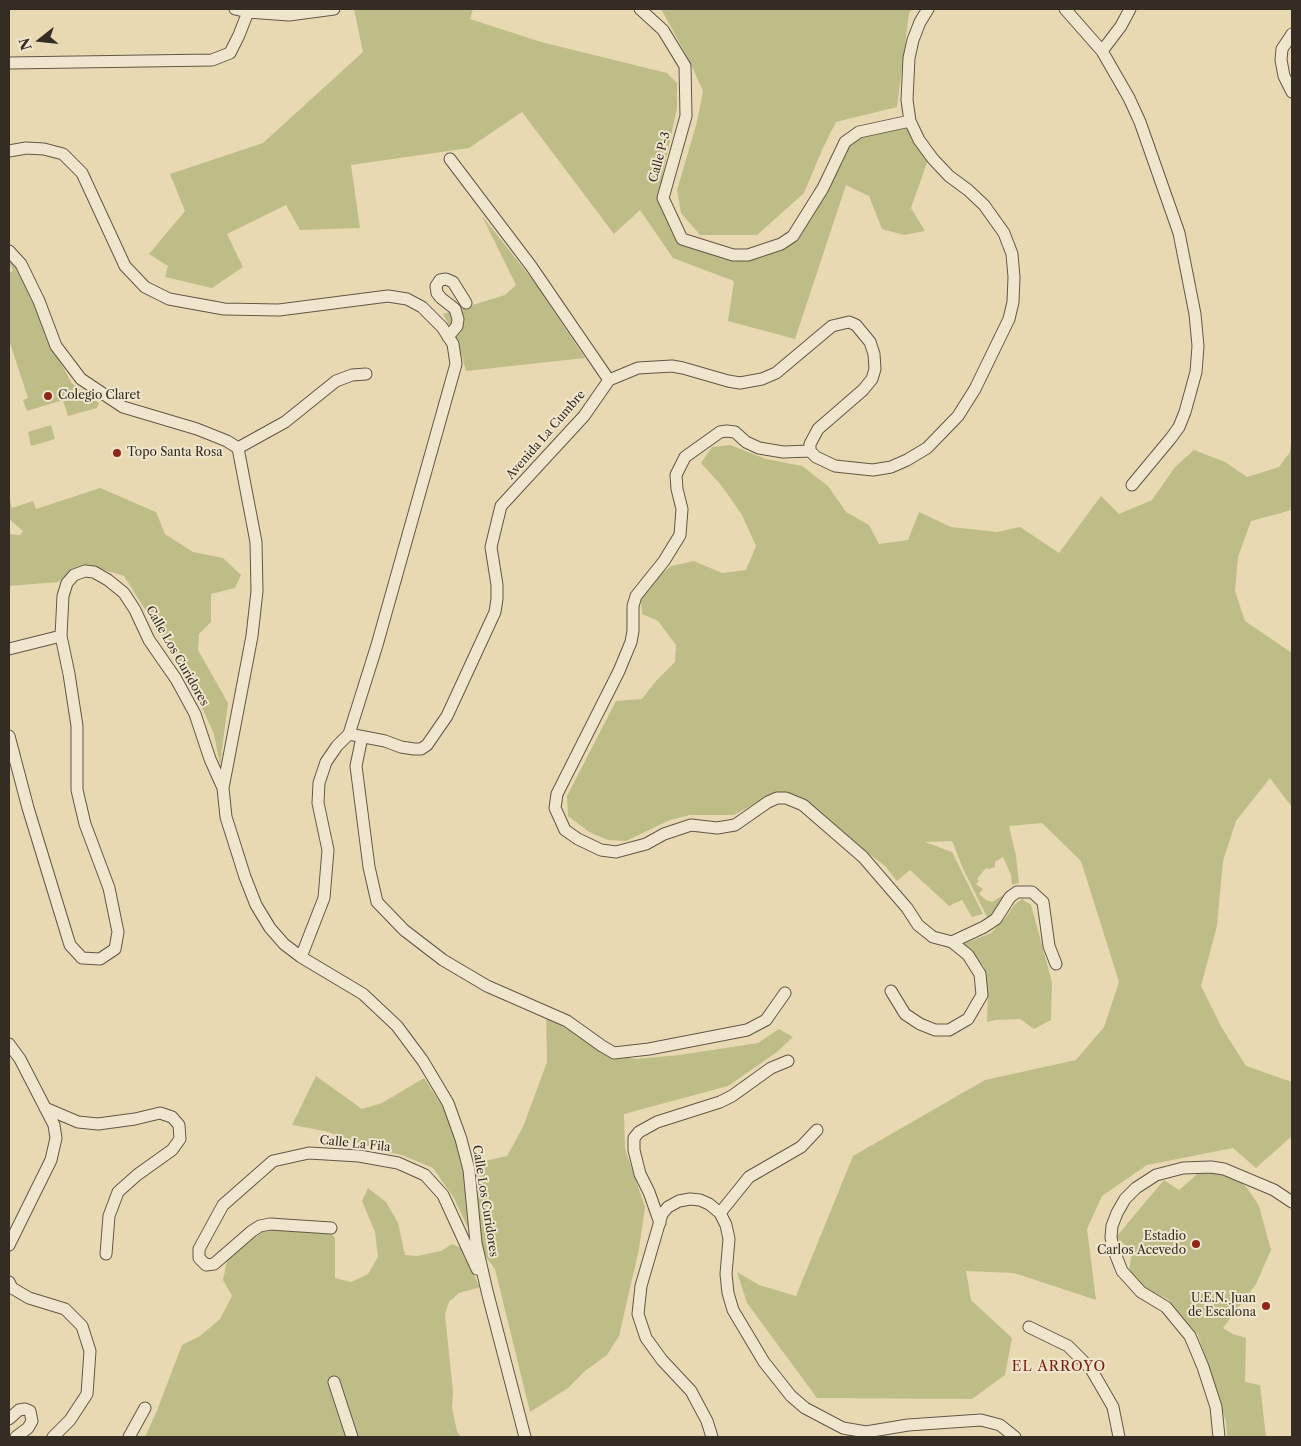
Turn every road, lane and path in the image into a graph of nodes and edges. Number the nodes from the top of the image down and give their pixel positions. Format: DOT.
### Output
graph roads {
  1 [pos="235,9"];
  2 [pos="334,9"];
  3 [pos="640,9"];
  4 [pos="928,9"];
  5 [pos="1065,9"];
  6 [pos="1130,9"];
  7 [pos="248,12"];
  8 [pos="1292,34"];
  9 [pos="1102,51"];
  10 [pos="9,63"];
  11 [pos="1292,92"];
  12 [pos="910,121"];
  13 [pos="9,151"];
  14 [pos="450,158"];
  15 [pos="9,251"];
  16 [pos="466,303"];
  17 [pos="448,336"];
  18 [pos="366,374"];
  19 [pos="609,380"];
  20 [pos="238,448"];
  21 [pos="810,451"];
  22 [pos="1132,485"];
  23 [pos="60,636"];
  24 [pos="9,649"];
  25 [pos="348,734"];
  26 [pos="9,736"];
  27 [pos="362,737"];
  28 [pos="223,788"];
  29 [pos="952,942"];
  30 [pos="301,957"];
  31 [pos="1056,964"];
  32 [pos="891,991"];
  33 [pos="785,993"];
  34 [pos="9,1044"];
  35 [pos="788,1061"];
  36 [pos="45,1108"];
  37 [pos="816,1130"];
  38 [pos="1292,1202"];
  39 [pos="720,1213"];
  40 [pos="660,1223"];
  41 [pos="331,1228"];
  42 [pos="9,1245"];
  43 [pos="106,1254"];
  44 [pos="9,1282"];
  45 [pos="487,1291"];
  46 [pos="1029,1327"];
  47 [pos="334,1382"];
  48 [pos="145,1408"];
  49 [pos="9,1419"];
  50 [pos="866,1435"];
  51 [pos="16,1437"];
  52 [pos="54,1437"];
  53 [pos="129,1437"];
  54 [pos="352,1437"];
  55 [pos="526,1437"];
  56 [pos="712,1437"];
  57 [pos="1016,1437"];
  58 [pos="1119,1437"];
  59 [pos="1219,1437"];
  1 -- 7 [label="street"];
  2 -- 7 [label="street"];
  3 -- 12 [label="street, Calle P-3"];
  4 -- 12 [label="street"];
  5 -- 9 [label="street"];
  6 -- 9 [label="street"];
  7 -- 10 [label="street"];
  8 -- 11 [label="street"];
  9 -- 22 [label="street"];
  12 -- 21 [label="street"];
  13 -- 17 [label="street"];
  14 -- 19 [label="street"];
  15 -- 20 [label="street"];
  16 -- 17 [label="street"];
  17 -- 25 [label="street"];
  18 -- 20 [label="street"];
  19 -- 21 [label="street"];
  19 -- 27 [label="street, Avenida La Cumbre"];
  20 -- 28 [label="street"];
  21 -- 29 [label="street"];
  23 -- 24 [label="street"];
  23 -- 26 [label="street, Calle Los Curidores"];
  23 -- 28 [label="street, Calle Los Curidores"];
  25 -- 27 [label="street, Avenida La Cumbre"];
  25 -- 30 [label="street"];
  27 -- 33 [label="street"];
  28 -- 30 [label="street, Calle Los Curidores"];
  29 -- 31 [label="street"];
  29 -- 32 [label="street"];
  30 -- 45 [label="street, Calle Los Curidores"];
  34 -- 36 [label="street"];
  35 -- 40 [label="street"];
  36 -- 42 [label="street"];
  36 -- 43 [label="street"];
  37 -- 39 [label="street"];
  38 -- 59 [label="street"];
  39 -- 40 [label="street"];
  39 -- 50 [label="street"];
  40 -- 56 [label="street"];
  41 -- 45 [label="street, Calle La Fila"];
  44 -- 52 [label="street"];
  45 -- 55 [label="street, Calle Los Curidores"];
  46 -- 58 [label="street"];
  47 -- 54 [label="street"];
  48 -- 53 [label="street"];
  49 -- 51 [label="street"];
  50 -- 57 [label="street"];
}
